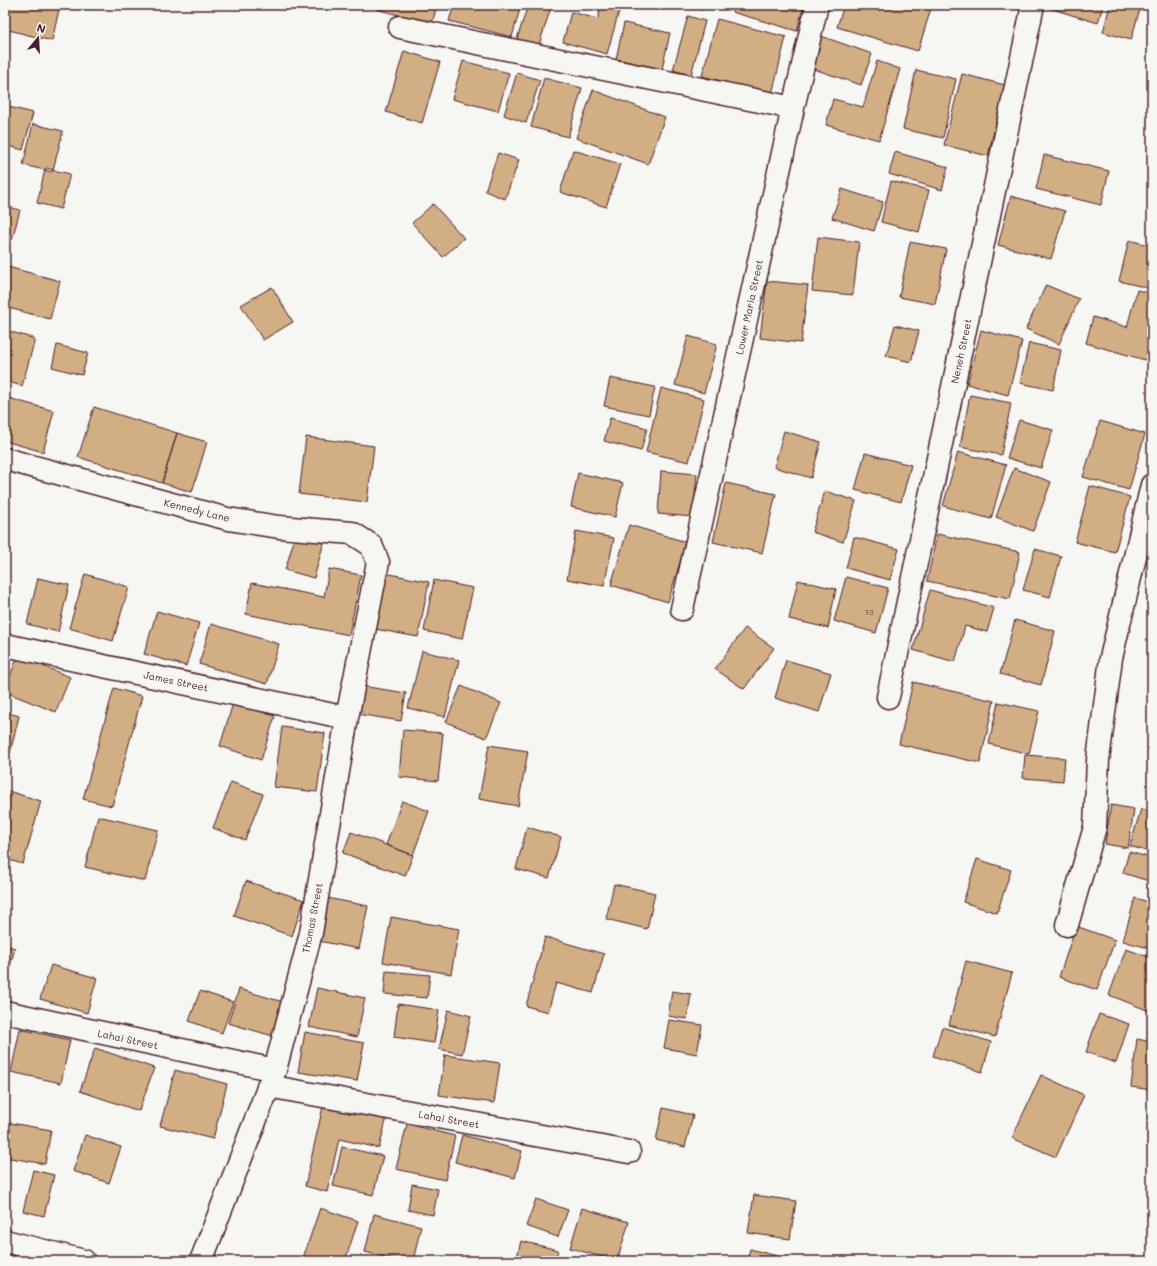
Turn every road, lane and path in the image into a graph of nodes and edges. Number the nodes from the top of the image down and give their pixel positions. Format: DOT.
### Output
graph roads {
  1 [pos="817,5"];
  2 [pos="1033,5"];
  3 [pos="400,27"];
  4 [pos="793,108"];
  5 [pos="5,459"];
  6 [pos="1152,485"];
  7 [pos="378,562"];
  8 [pos="682,609"];
  9 [pos="5,645"];
  10 [pos="888,697"];
  11 [pos="346,718"];
  12 [pos="1067,925"];
  13 [pos="5,1012"];
  14 [pos="272,1078"];
  15 [pos="629,1152"];
  16 [pos="5,1241"];
  17 [pos="84,1261"];
  18 [pos="201,1261"];
  1 -- 4 [label="street, Lower Maria Street"];
  2 -- 10 [label="street, Neneh Street"];
  3 -- 4 [label="street"];
  4 -- 8 [label="street, Lower Maria Street"];
  5 -- 7 [label="street, Kennedy Lane"];
  6 -- 12 [label="street"];
  7 -- 11 [label="street, Thomas Street"];
  9 -- 11 [label="street, James Street"];
  11 -- 14 [label="street, Thomas Street"];
  13 -- 14 [label="street, Lahai Street"];
  14 -- 15 [label="street, Lahai Street"];
  14 -- 18 [label="street, Thomas Street"];
  16 -- 17 [label="street"];
}
